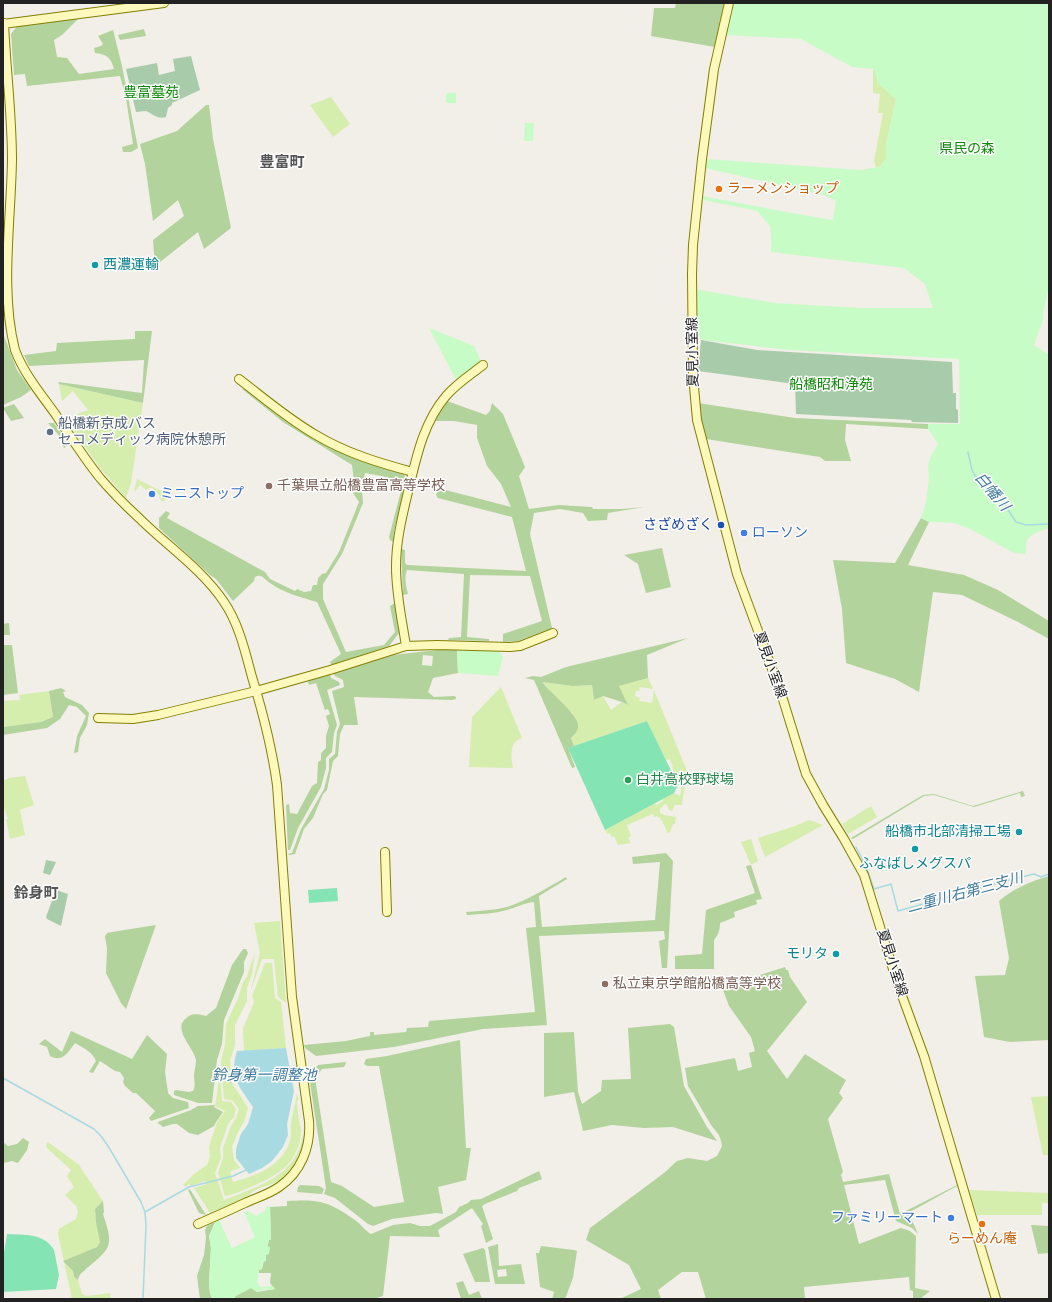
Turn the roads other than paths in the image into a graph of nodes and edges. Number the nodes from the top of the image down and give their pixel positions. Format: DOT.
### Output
graph roads {
  1 [pos="164,3"];
  2 [pos="729,3"];
  3 [pos="4,24"];
  4 [pos="483,365"];
  5 [pos="239,379"];
  6 [pos="413,472"];
  7 [pos="553,633"];
  8 [pos="406,646"];
  9 [pos="256,691"];
  10 [pos="98,718"];
  11 [pos="385,852"];
  12 [pos="387,912"];
  13 [pos="198,1224"];
  14 [pos="996,1299"];
  1 -- 3 [label="street"];
  2 -- 14 [label="street, 夏見小室線"];
  3 -- 9 [label="street"];
  4 -- 6 [label="street"];
  5 -- 6 [label="street"];
  6 -- 8 [label="street"];
  7 -- 8 [label="street"];
  8 -- 9 [label="street"];
  9 -- 10 [label="street"];
  9 -- 13 [label="street"];
  11 -- 12 [label="street"];
}
